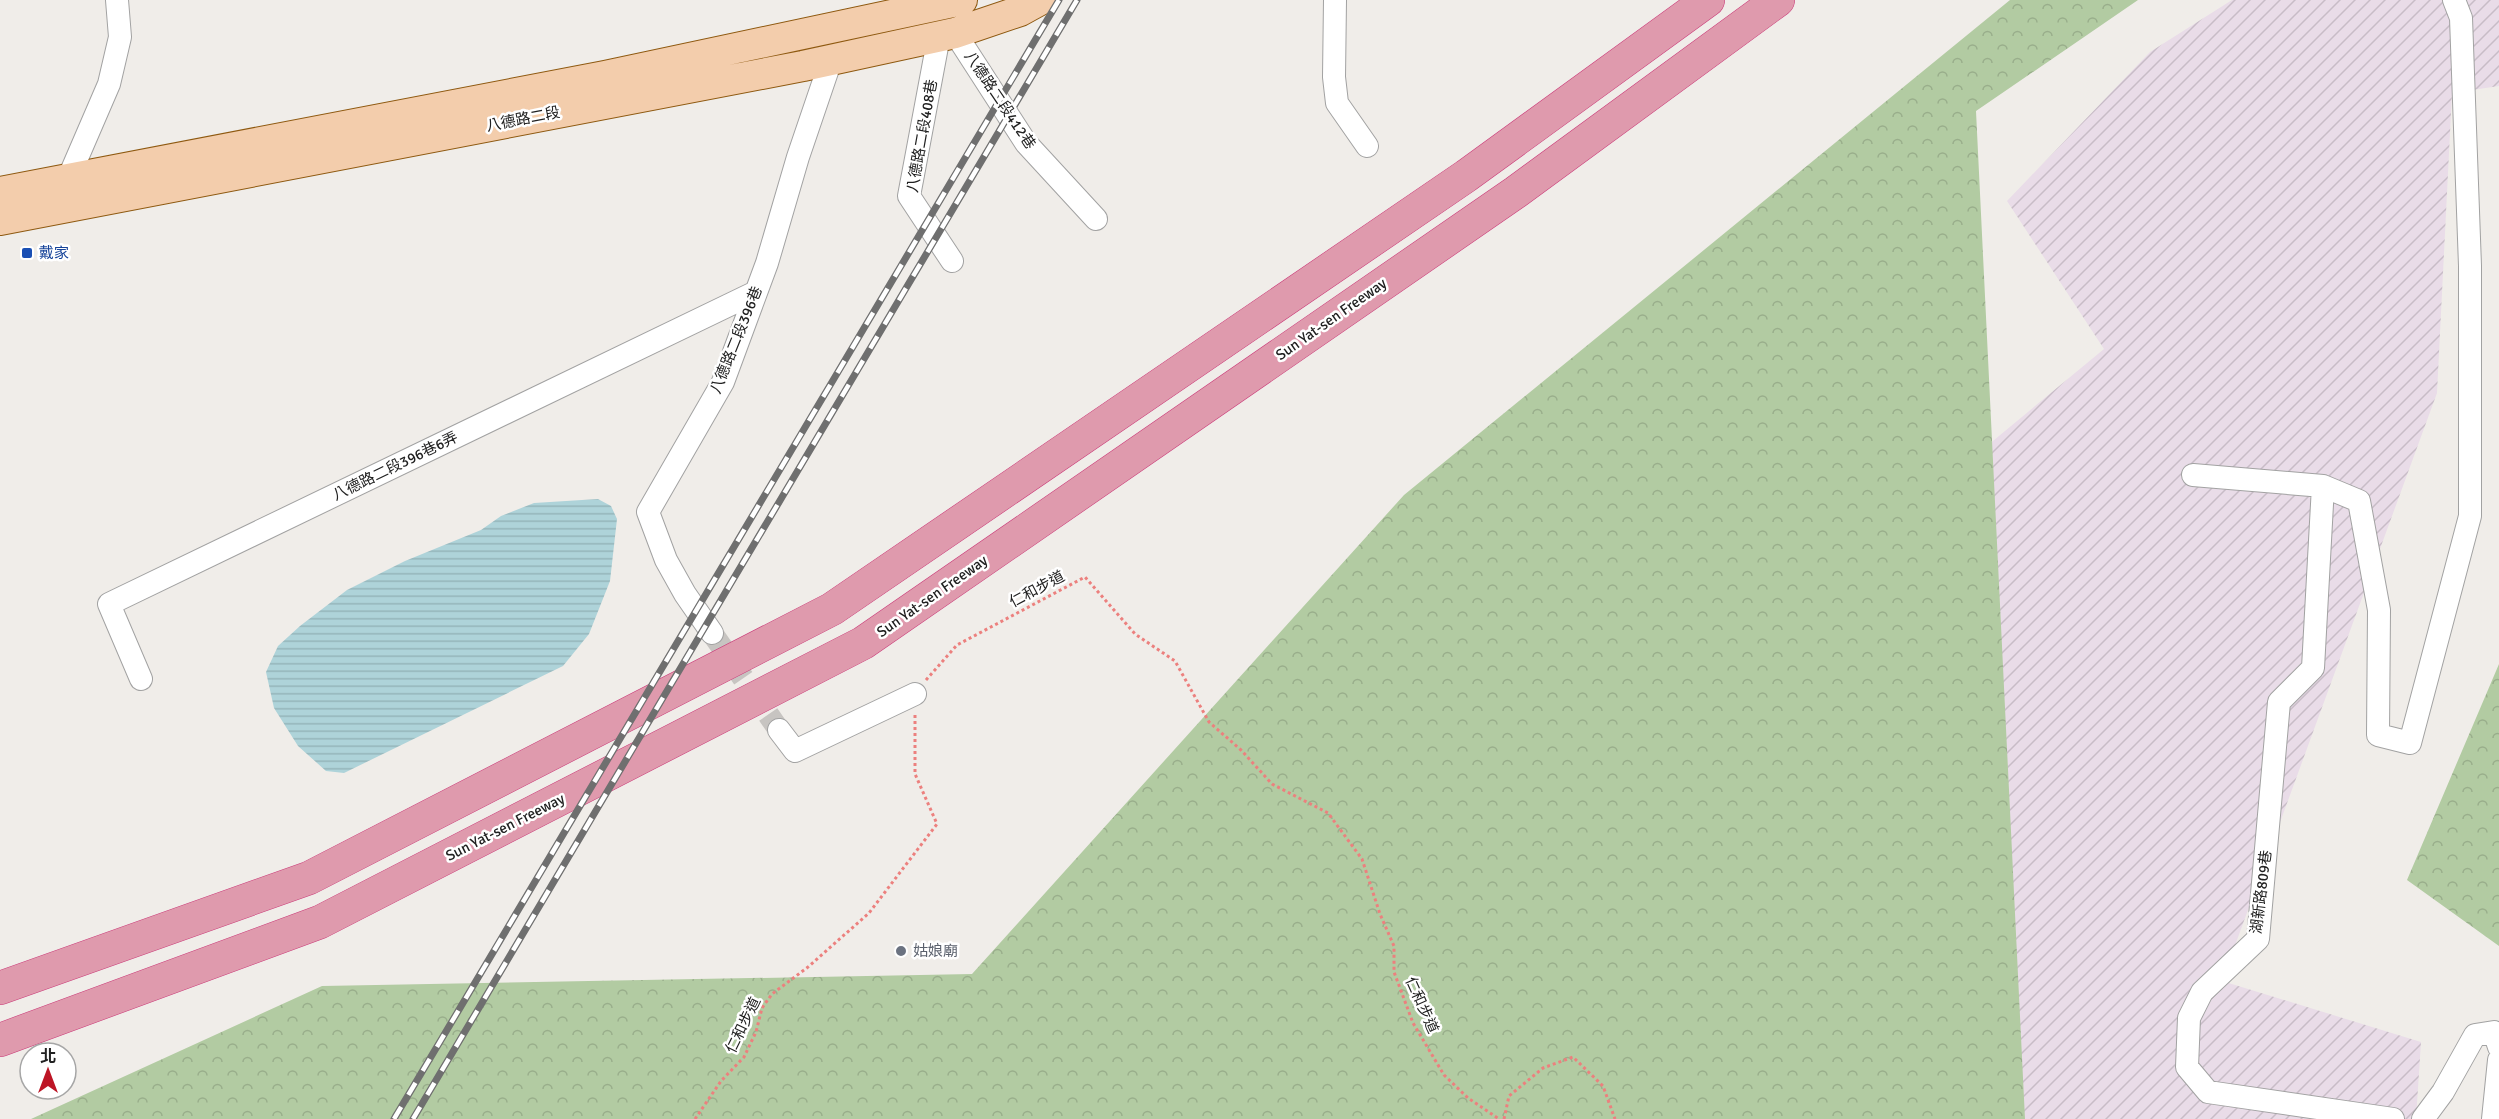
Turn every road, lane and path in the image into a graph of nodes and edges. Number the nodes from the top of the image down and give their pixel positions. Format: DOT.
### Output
graph roads {
  1 [pos="117,0"];
  2 [pos="960,0"];
  3 [pos="1040,0"];
  4 [pos="1335,0"];
  5 [pos="1708,0"];
  6 [pos="1778,0"];
  7 [pos="2454,0"];
  8 [pos="947,34"];
  9 [pos="831,60"];
  10 [pos="608,89"];
  11 [pos="1367,146"];
  12 [pos="68,178"];
  13 [pos="0,192"];
  14 [pos="1096,219"];
  15 [pos="0,220"];
  16 [pos="952,261"];
  17 [pos="756,292"];
  18 [pos="2193,475"];
  19 [pos="2323,486"];
  20 [pos="712,633"];
  21 [pos="141,679"];
  22 [pos="915,694"];
  23 [pos="779,730"];
  24 [pos="0,988"];
  25 [pos="0,1040"];
  26 [pos="2499,1047"];
  27 [pos="2499,1060"];
  28 [pos="694,1119"];
  29 [pos="1499,1119"];
  30 [pos="1504,1119"];
  31 [pos="1615,1119"];
  32 [pos="2393,1119"];
  33 [pos="2423,1119"];
  34 [pos="2493,1119"];
  1 -- 12 [label="street"];
  2 -- 10 [label="main road, 八德路二段"];
  3 -- 8 [label="main road, 八德路二段"];
  4 -- 11 [label="street"];
  5 -- 24 [label="highway"];
  6 -- 25 [label="highway, Sun Yat-sen Freeway"];
  7 -- 19 [label="street"];
  8 -- 9 [label="main road, 八德路二段"];
  8 -- 14 [label="street, 八德路二段412巷"];
  8 -- 16 [label="street, 八德路二段408巷"];
  9 -- 10 [label="main road, 八德路二段"];
  9 -- 17 [label="street, 八德路二段396巷"];
  10 -- 12 [label="main road, 八德路二段"];
  10 -- 15 [label="main road, 八德路二段"];
  12 -- 13 [label="main road, 八德路二段"];
  17 -- 20 [label="street, 八德路二段396巷"];
  17 -- 21 [label="street, 八德路二段396巷6弄"];
  18 -- 19 [label="street"];
  19 -- 32 [label="street, 湖新路809巷"];
  22 -- 23 [label="street"];
  22 -- 28 [label="path, 仁和步道"];
  22 -- 29 [label="path, 仁和步道"];
  26 -- 33 [label="street"];
  27 -- 34 [label="street"];
  30 -- 31 [label="path"];
}
